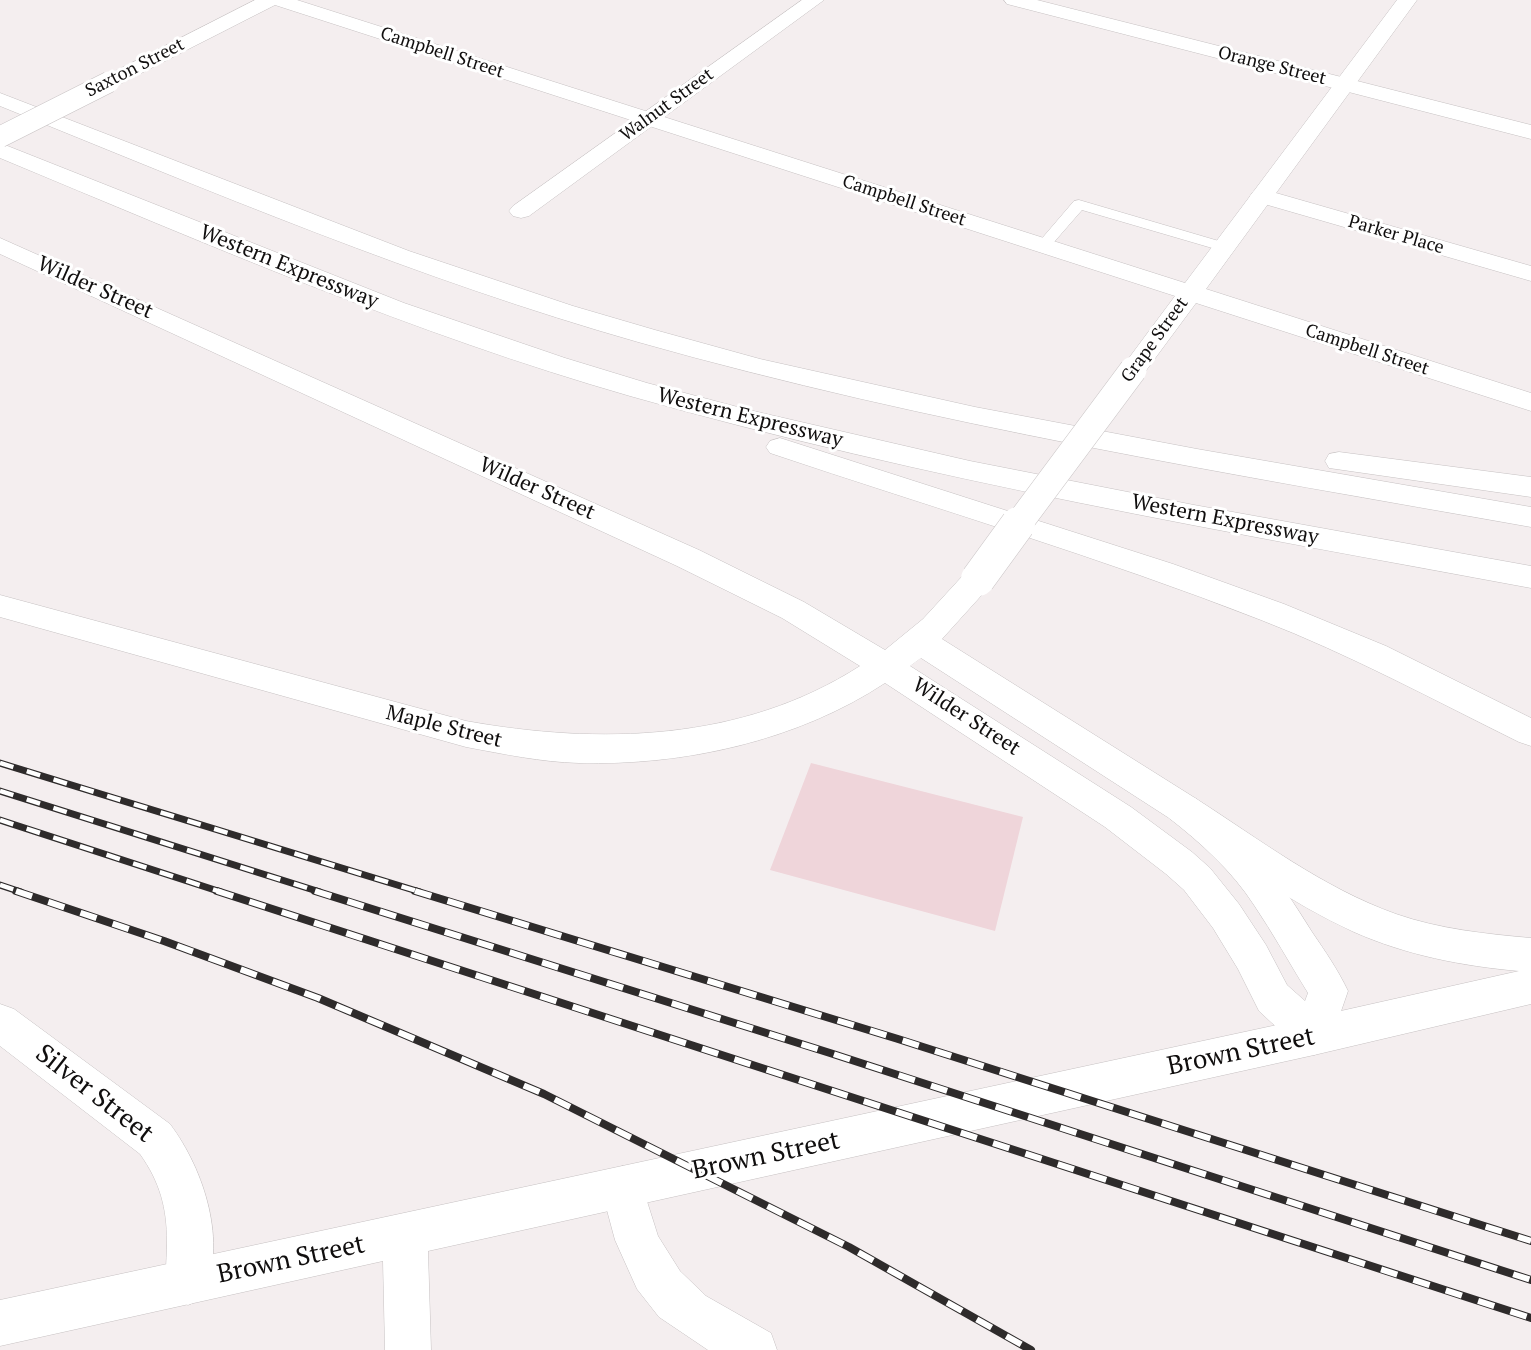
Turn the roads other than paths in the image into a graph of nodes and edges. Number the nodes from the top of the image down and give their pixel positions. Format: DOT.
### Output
graph roads {
  1 [pos="270,0"];
  2 [pos="278,0"];
  3 [pos="814,0"];
  4 [pos="1014,0"];
  5 [pos="1407,0"];
  6 [pos="1344,84"];
  7 [pos="0,99"];
  8 [pos="648,119"];
  9 [pos="1531,132"];
  10 [pos="0,136"];
  11 [pos="0,150"];
  12 [pos="1262,196"];
  13 [pos="521,211"];
  14 [pos="0,245"];
  15 [pos="1043,246"];
  16 [pos="1224,247"];
  17 [pos="1531,274"];
  18 [pos="1190,293"];
  19 [pos="383,305"];
  20 [pos="752,365"];
  21 [pos="1531,402"];
  22 [pos="1531,487"];
  23 [pos="1531,517"];
  24 [pos="1531,577"];
  25 [pos="0,606"];
  26 [pos="920,640"];
  27 [pos="887,666"];
  28 [pos="1531,733"];
  29 [pos="1182,808"];
  30 [pos="1531,955"];
  31 [pos="1531,986"];
  32 [pos="0,1022"];
  33 [pos="1314,1036"];
  34 [pos="623,1188"];
  35 [pos="405,1235"];
  36 [pos="188,1282"];
  37 [pos="0,1323"];
  38 [pos="408,1350"];
  39 [pos="754,1350"];
  1 -- 10 [label="main road, Saxton Street, bridge"];
  2 -- 8 [label="main road, Campbell Street"];
  3 -- 8 [label="main road, Walnut Street"];
  4 -- 6 [label="main road, Orange Street"];
  5 -- 6 [label="main road, Grape Street"];
  6 -- 9 [label="main road, Orange Street"];
  6 -- 12 [label="main road, Grape Street"];
  7 -- 20 [label="main road"];
  8 -- 13 [label="main road, Walnut Street"];
  8 -- 15 [label="main road, Campbell Street"];
  11 -- 19 [label="main road, Western Expressway"];
  12 -- 16 [label="main road, Grape Street"];
  12 -- 17 [label="main road, Parker Place"];
  14 -- 27 [label="main road, Wilder Street"];
  15 -- 16 [label="lane"];
  15 -- 18 [label="main road, Campbell Street"];
  16 -- 18 [label="main road, Grape Street"];
  18 -- 21 [label="main road, Campbell Street"];
  18 -- 26 [label="main road, Grape Street, bridge"];
  19 -- 24 [label="main road, Western Expressway"];
  19 -- 28 [label="main road"];
  20 -- 22 [label="main road"];
  20 -- 23 [label="main road"];
  25 -- 27 [label="main road, Maple Street"];
  26 -- 27 [label="main road, Grape Street"];
  26 -- 29 [label="main road, Wilder Street"];
  27 -- 33 [label="main road, Wilder Street"];
  29 -- 30 [label="main road"];
  29 -- 33 [label="main road, Wilder Street"];
  31 -- 33 [label="main road, Brown Street"];
  32 -- 36 [label="main road, Silver Street"];
  33 -- 34 [label="main road, Brown Street"];
  34 -- 35 [label="main road, Brown Street"];
  34 -- 39 [label="main road"];
  35 -- 36 [label="main road, Brown Street"];
  35 -- 38 [label="main road"];
  36 -- 37 [label="main road, Brown Street"];
}
